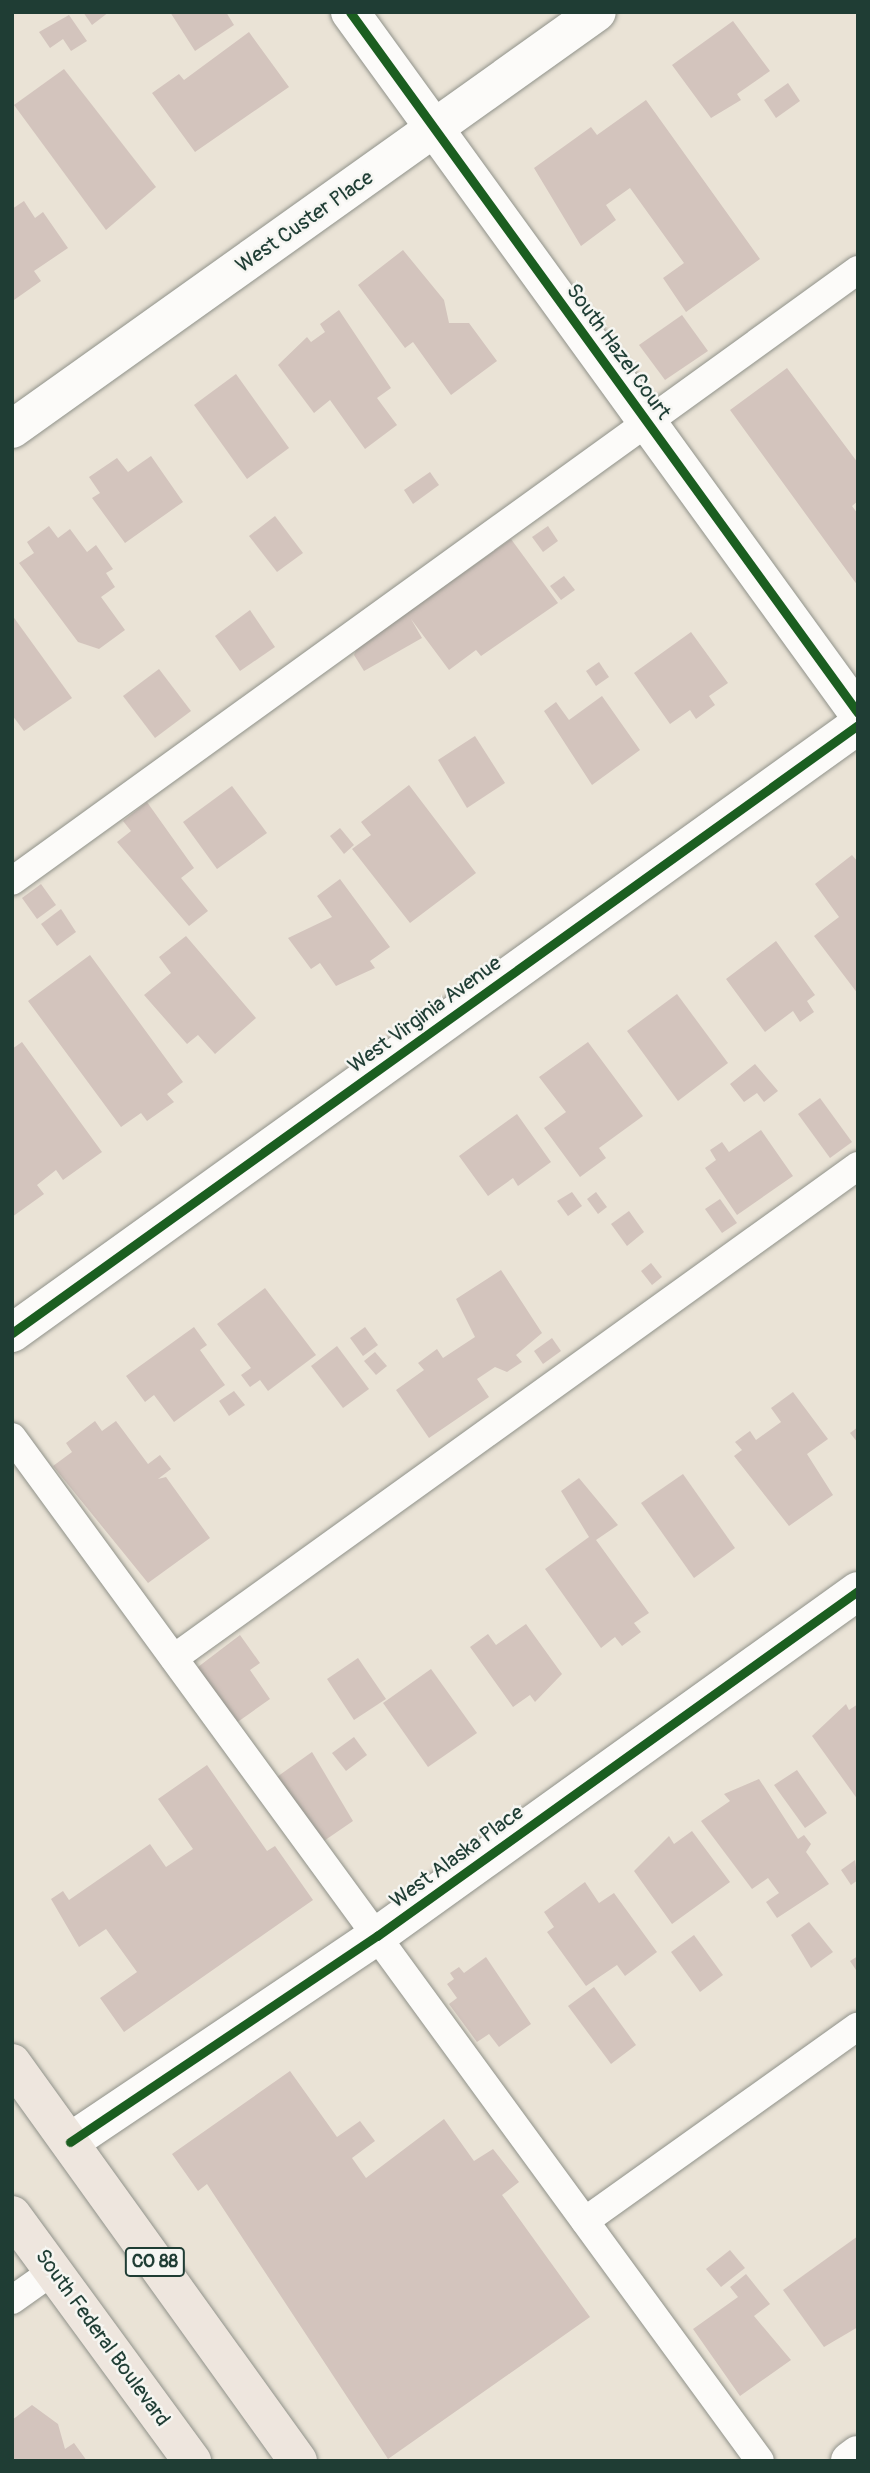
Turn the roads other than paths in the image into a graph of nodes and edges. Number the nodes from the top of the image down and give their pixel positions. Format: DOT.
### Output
graph roads {
  1 [pos="350,12"];
  2 [pos="597,12"];
  3 [pos="435,130"];
  4 [pos="858,270"];
  5 [pos="647,422"];
  6 [pos="12,429"];
  7 [pos="858,713"];
  8 [pos="858,725"];
  9 [pos="12,881"];
  10 [pos="858,1166"];
  11 [pos="12,1333"];
  12 [pos="12,1437"];
  13 [pos="858,1591"];
  14 [pos="174,1658"];
  15 [pos="377,1936"];
  16 [pos="858,2026"];
  17 [pos="12,2063"];
  18 [pos="70,2142"];
  19 [pos="12,2215"];
  20 [pos="585,2221"];
  21 [pos="53,2271"];
  22 [pos="12,2300"];
  23 [pos="858,2455"];
  24 [pos="192,2461"];
  25 [pos="298,2461"];
  26 [pos="760,2461"];
  27 [pos="850,2461"];
  1 -- 3 [label="street, South Hazel Court"];
  2 -- 3 [label="street, West Custer Place"];
  3 -- 5 [label="street, South Hazel Court"];
  3 -- 6 [label="street, West Custer Place"];
  4 -- 5 [label="lane"];
  5 -- 7 [label="street, South Hazel Court"];
  5 -- 9 [label="lane"];
  8 -- 11 [label="street, West Virginia Avenue"];
  10 -- 14 [label="lane"];
  12 -- 14 [label="lane"];
  13 -- 15 [label="street, West Alaska Place"];
  14 -- 15 [label="lane"];
  15 -- 18 [label="street, West Alaska Place"];
  15 -- 20 [label="lane"];
  16 -- 20 [label="lane"];
  17 -- 18 [label="main road, CO 88"];
  18 -- 25 [label="main road, CO 88"];
  19 -- 21 [label="main road, South Federal Boulevard"];
  20 -- 26 [label="lane"];
  21 -- 22 [label="lane"];
  21 -- 24 [label="main road, South Federal Boulevard"];
  23 -- 27 [label="street"];
}
